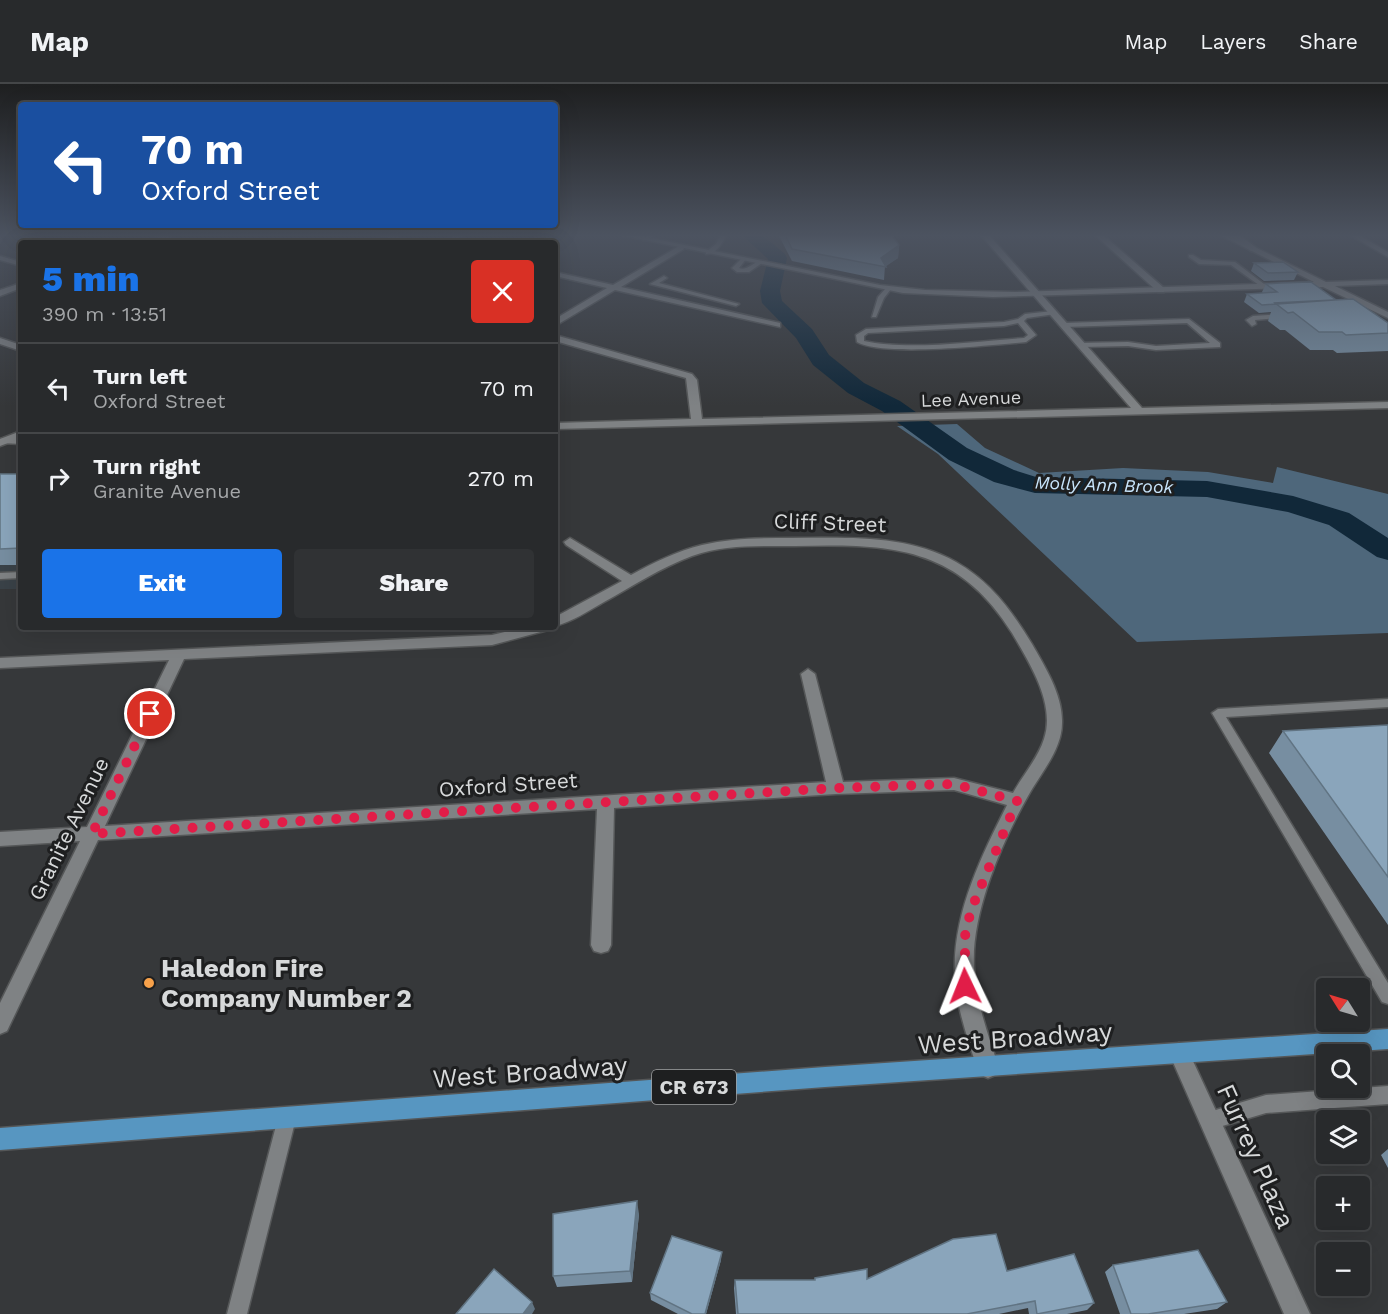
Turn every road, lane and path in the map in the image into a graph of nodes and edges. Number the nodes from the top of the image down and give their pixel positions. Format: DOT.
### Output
graph roads {
  1 [pos="607,291"];
  2 [pos="629,291"];
  3 [pos="685,291"];
  4 [pos="886,291"];
  5 [pos="918,291"];
  6 [pos="1034,291"];
  7 [pos="1117,291"];
  8 [pos="1341,291"];
  9 [pos="696,294"];
  10 [pos="1036,294"];
  11 [pos="683,303"];
  12 [pos="736,304"];
  13 [pos="1379,311"];
  14 [pos="1053,313"];
  15 [pos="1359,313"];
  16 [pos="1388,315"];
  17 [pos="874,316"];
  18 [pos="1293,316"];
  19 [pos="558,320"];
  20 [pos="1020,321"];
  21 [pos="1252,324"];
  22 [pos="777,325"];
  23 [pos="1064,325"];
  24 [pos="558,339"];
  25 [pos="0,341"];
  26 [pos="1082,345"];
  27 [pos="18,347"];
  28 [pos="1388,405"];
  29 [pos="1139,411"];
  30 [pos="697,423"];
  31 [pos="558,426"];
  32 [pos="18,435"];
  33 [pos="18,441"];
  34 [pos="3,442"];
  35 [pos="570,542"];
  36 [pos="18,575"];
  37 [pos="0,576"];
  38 [pos="631,581"];
  39 [pos="558,620"];
  40 [pos="531,630"];
  41 [pos="179,654"];
  42 [pos="0,663"];
  43 [pos="808,674"];
  44 [pos="1388,703"];
  45 [pos="836,788"];
  46 [pos="1017,801"];
  47 [pos="606,802"];
  48 [pos="92,834"];
  49 [pos="0,839"];
  50 [pos="601,945"];
  51 [pos="1388,997"];
  52 [pos="0,1024"];
  53 [pos="1388,1039"];
  54 [pos="1179,1053"];
  55 [pos="988,1068"];
  56 [pos="1388,1095"];
  57 [pos="286,1118"];
  58 [pos="1209,1121"];
  59 [pos="0,1139"];
  60 [pos="237,1314"];
  61 [pos="1297,1314"];
  1 -- 19 [label="street"];
  2 -- 11 [label="street"];
  3 -- 9 [label="lane"];
  4 -- 17 [label="lane"];
  5 -- 10 [label="street"];
  6 -- 10 [label="street"];
  7 -- 10 [label="street"];
  8 -- 13 [label="street"];
  9 -- 11 [label="lane"];
  9 -- 12 [label="lane"];
  10 -- 14 [label="street"];
  11 -- 22 [label="street"];
  13 -- 15 [label="lane"];
  13 -- 16 [label="street"];
  14 -- 20 [label="lane"];
  14 -- 23 [label="street"];
  18 -- 21 [label="lane"];
  20 -- 20 [label="lane"];
  23 -- 26 [label="street"];
  23 -- 26 [label="lane"];
  24 -- 30 [label="street"];
  25 -- 27 [label="street"];
  26 -- 29 [label="street"];
  28 -- 29 [label="street, Lee Avenue"];
  29 -- 30 [label="street, Lee Avenue"];
  30 -- 31 [label="street, Lee Avenue"];
  32 -- 34 [label="street"];
  33 -- 34 [label="street"];
  35 -- 38 [label="street"];
  36 -- 37 [label="lane"];
  38 -- 39 [label="street, Cliff Street"];
  38 -- 46 [label="street, Cliff Street"];
  40 -- 41 [label="street"];
  41 -- 42 [label="street"];
  41 -- 48 [label="street, Granite Avenue"];
  43 -- 45 [label="street"];
  44 -- 51 [label="lane"];
  45 -- 46 [label="street, Oxford Street"];
  45 -- 47 [label="street, Oxford Street"];
  46 -- 55 [label="street, Cliff Street"];
  47 -- 48 [label="street, Oxford Street"];
  47 -- 50 [label="street"];
  48 -- 49 [label="street, Oxford Street"];
  48 -- 52 [label="street, Granite Avenue"];
  53 -- 54 [label="main road, West Broadway / CR 673"];
  54 -- 55 [label="main road, West Broadway / CR 673"];
  54 -- 58 [label="street, Furrey Plaza"];
  55 -- 57 [label="main road, West Broadway / CR 673"];
  56 -- 58 [label="lane"];
  57 -- 59 [label="main road, West Broadway / CR 673"];
  57 -- 60 [label="lane"];
  58 -- 61 [label="street, Furrey Plaza"];
}
